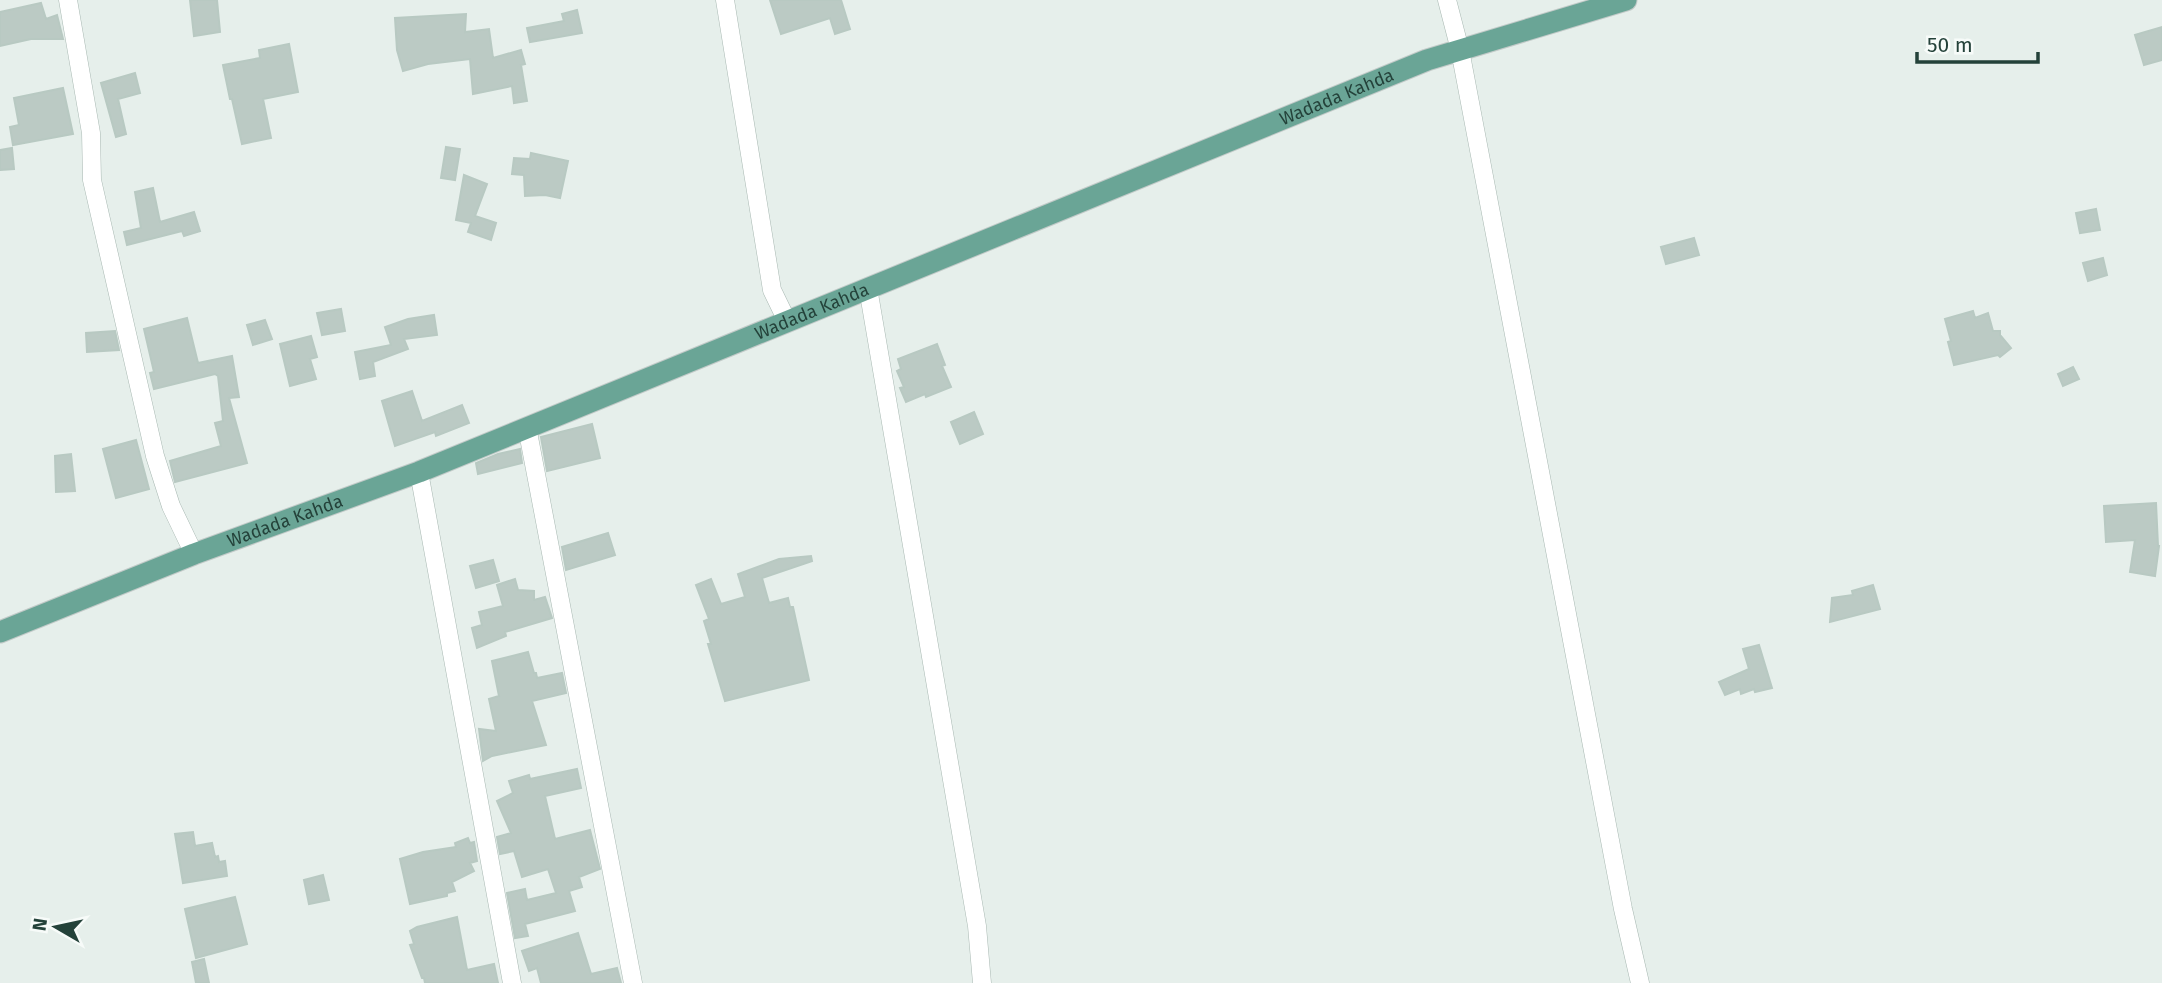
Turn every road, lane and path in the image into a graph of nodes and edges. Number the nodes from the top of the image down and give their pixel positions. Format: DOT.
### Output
graph roads {
  1 [pos="68,0"];
  2 [pos="725,0"];
  3 [pos="1447,0"];
  4 [pos="1626,0"];
  5 [pos="1460,50"];
  6 [pos="868,288"];
  7 [pos="787,321"];
  8 [pos="527,427"];
  9 [pos="419,472"];
  10 [pos="194,554"];
  11 [pos="0,632"];
  12 [pos="512,983"];
  13 [pos="633,983"];
  14 [pos="982,983"];
  15 [pos="1640,983"];
  1 -- 10 [label="street"];
  2 -- 7 [label="street"];
  3 -- 5 [label="street"];
  4 -- 5 [label="main road, Wadada Kahda"];
  5 -- 6 [label="main road, Wadada Kahda"];
  5 -- 15 [label="street"];
  6 -- 7 [label="main road, Wadada Kahda"];
  6 -- 14 [label="street"];
  7 -- 8 [label="main road, Wadada Kahda"];
  8 -- 9 [label="main road, Wadada Kahda"];
  8 -- 13 [label="street"];
  9 -- 10 [label="main road, Wadada Kahda"];
  9 -- 12 [label="street"];
  10 -- 11 [label="main road, Wadada Kahda"];
}
